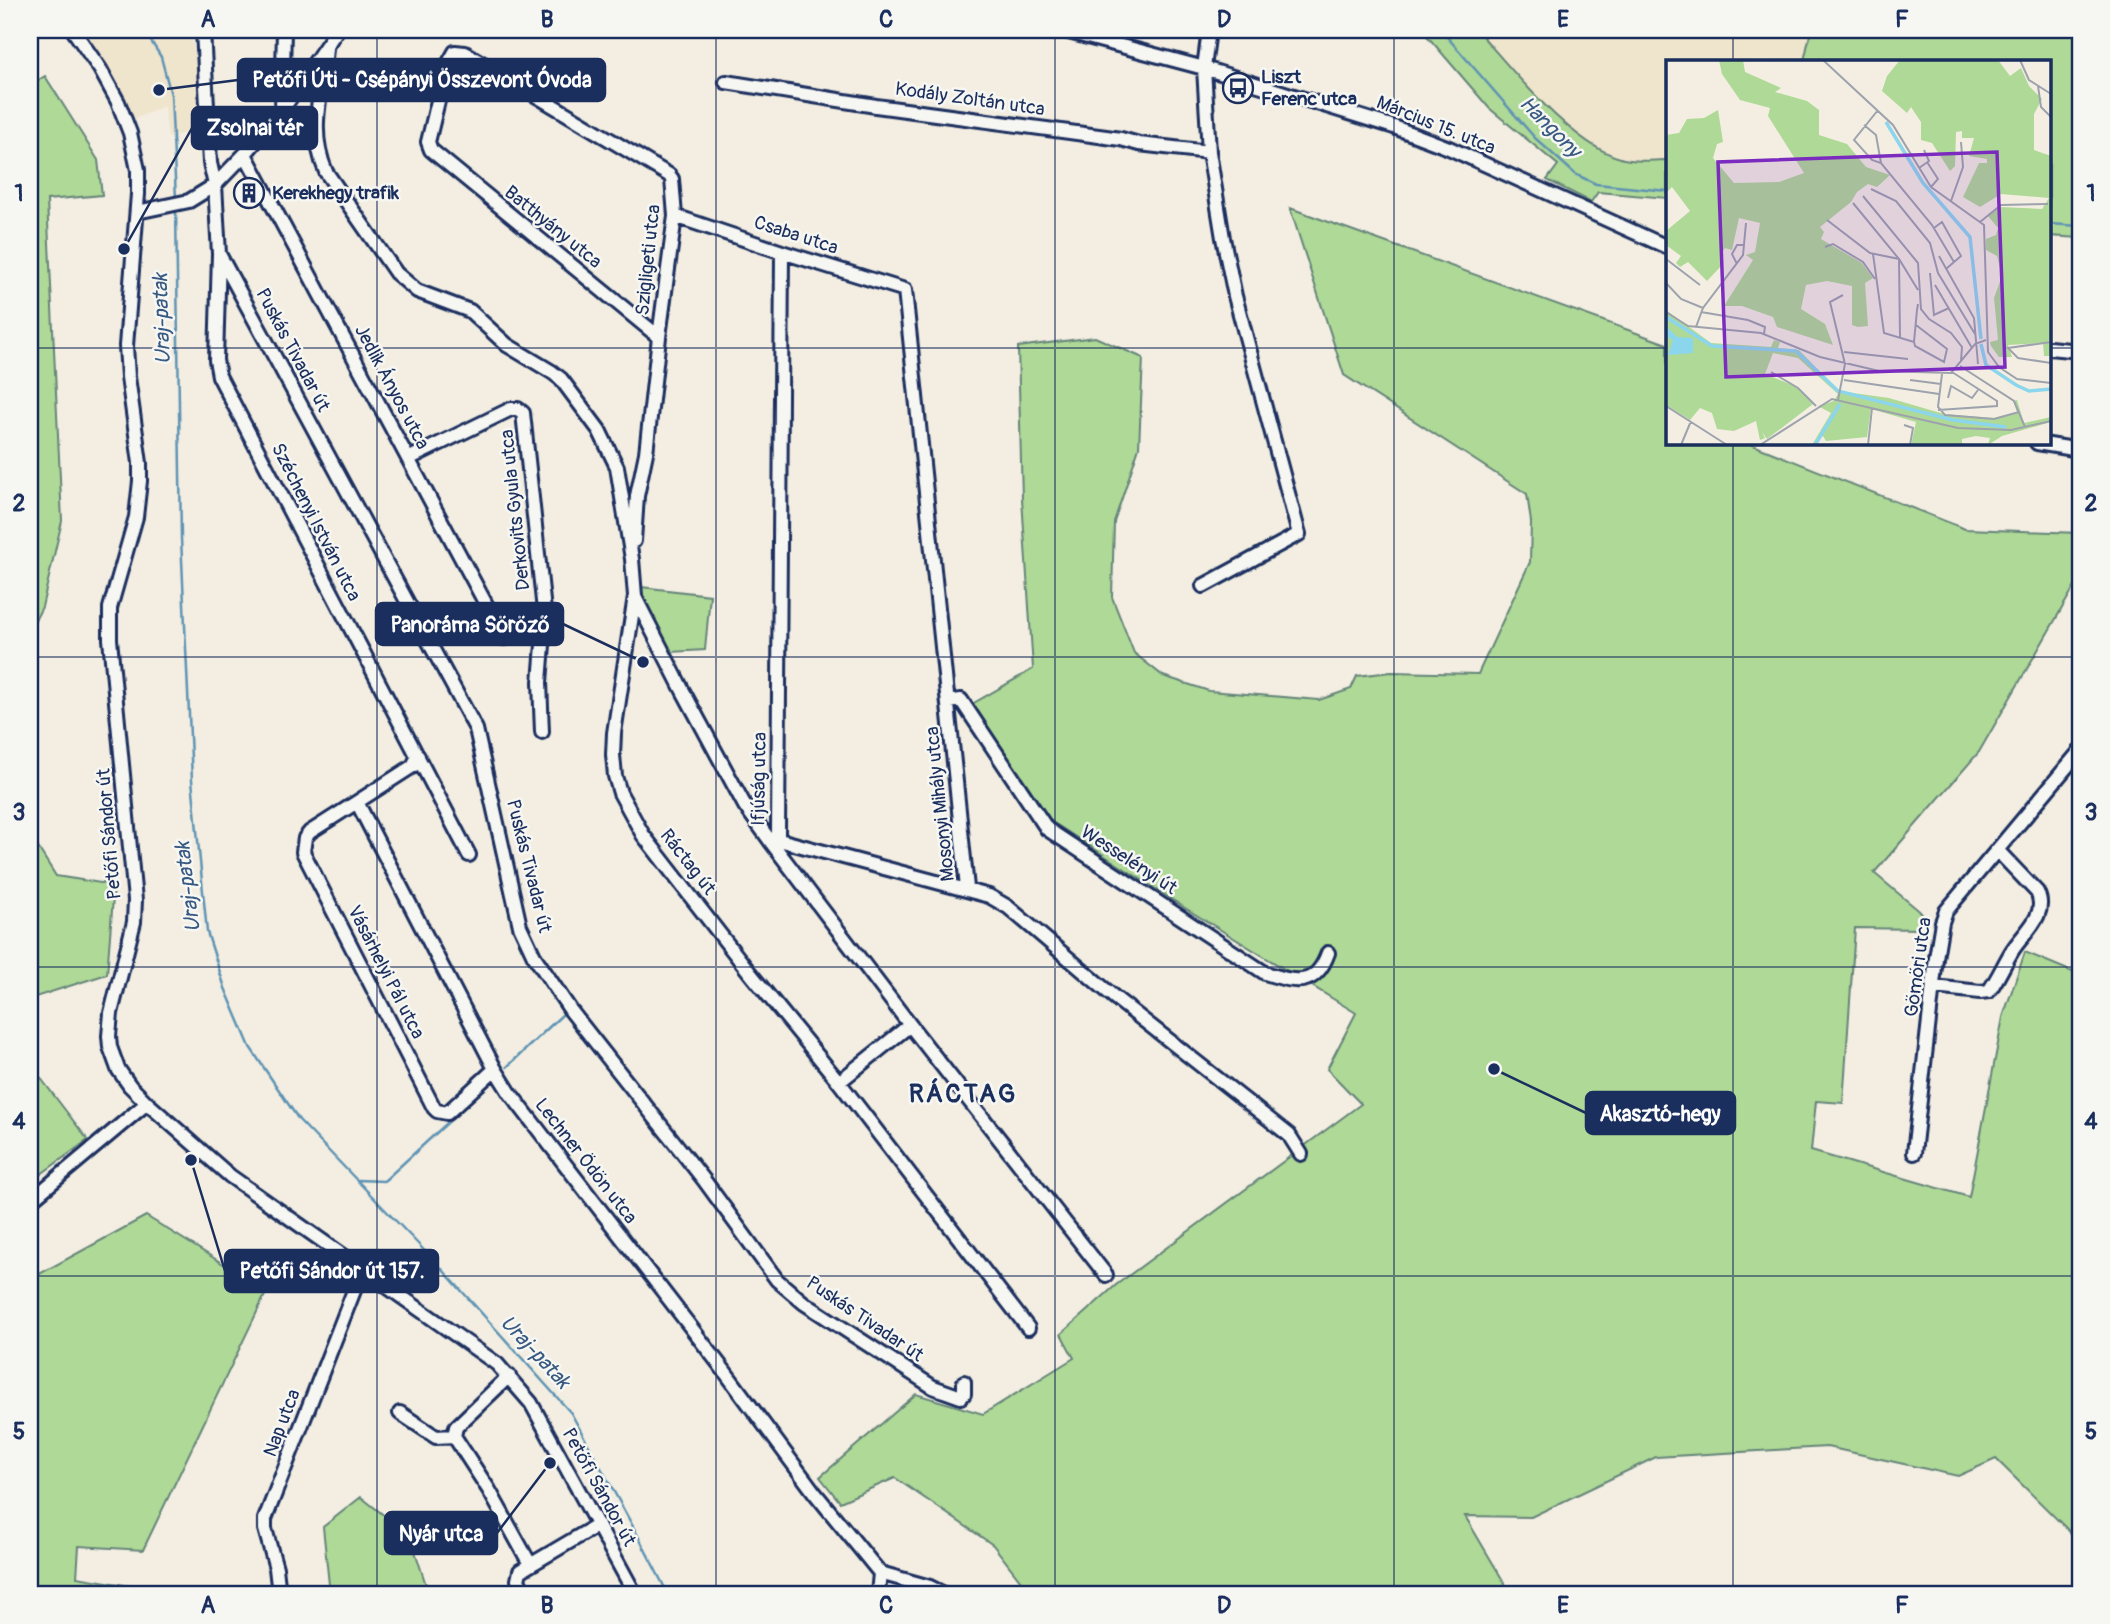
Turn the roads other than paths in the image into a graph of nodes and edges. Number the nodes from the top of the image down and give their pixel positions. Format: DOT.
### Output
graph roads {
  1 [pos="73,30"];
  2 [pos="203,30"];
  3 [pos="284,30"];
  4 [pos="337,30"];
  5 [pos="1061,30"];
  6 [pos="1209,30"];
  7 [pos="192,40"];
  8 [pos="326,48"];
  9 [pos="205,66"];
  10 [pos="1204,68"];
  11 [pos="726,82"];
  12 [pos="282,110"];
  13 [pos="428,142"];
  14 [pos="1209,152"];
  15 [pos="245,154"];
  16 [pos="215,185"];
  17 [pos="137,212"];
  18 [pos="676,216"];
  19 [pos="1666,247"];
  20 [pos="782,252"];
  21 [pos="219,254"];
  22 [pos="905,290"];
  23 [pos="659,337"];
  24 [pos="2050,348"];
  25 [pos="2080,351"];
  26 [pos="2043,444"];
  27 [pos="2080,450"];
  28 [pos="408,459"];
  29 [pos="632,559"];
  30 [pos="1203,586"];
  31 [pos="635,596"];
  32 [pos="504,638"];
  33 [pos="949,702"];
  34 [pos="542,732"];
  35 [pos="2080,751"];
  36 [pos="418,756"];
  37 [pos="357,802"];
  38 [pos="771,842"];
  39 [pos="1997,850"];
  40 [pos="469,855"];
  41 [pos="967,888"];
  42 [pos="1328,953"];
  43 [pos="1934,987"];
  44 [pos="910,1025"];
  45 [pos="495,1069"];
  46 [pos="839,1082"];
  47 [pos="147,1104"];
  48 [pos="1914,1153"];
  49 [pos="1301,1154"];
  50 [pos="30,1201"];
  51 [pos="362,1270"];
  52 [pos="1106,1275"];
  53 [pos="1028,1328"];
  54 [pos="509,1376"];
  55 [pos="964,1382"];
  56 [pos="400,1413"];
  57 [pos="453,1436"];
  58 [pos="598,1525"];
  59 [pos="530,1564"];
  60 [pos="880,1573"];
  61 [pos="279,1594"];
  62 [pos="525,1594"];
  63 [pos="635,1594"];
  64 [pos="878,1594"];
  65 [pos="944,1594"];
  1 -- 17 [label="street, Petőfi Sándor út"];
  2 -- 9 [label="street, Széchenyi István utca"];
  3 -- 12 [label="street"];
  4 -- 8 [label="street"];
  5 -- 10 [label="street, Március 15. utca"];
  6 -- 10 [label="street"];
  7 -- 9 [label="street"];
  8 -- 12 [label="street"];
  8 -- 29 [label="street"];
  9 -- 16 [label="street, Széchenyi István utca"];
  10 -- 14 [label="street"];
  10 -- 19 [label="street, Március 15. utca"];
  11 -- 14 [label="street, Kodály Zoltán utca"];
  12 -- 15 [label="street"];
  13 -- 18 [label="street, Szigligeti utca"];
  13 -- 23 [label="street, Batthyány utca"];
  14 -- 30 [label="street"];
  15 -- 16 [label="street"];
  15 -- 28 [label="street, Jedlik Ányos utca"];
  16 -- 17 [label="street"];
  16 -- 21 [label="street, Széchenyi István utca"];
  17 -- 47 [label="street, Petőfi Sándor út"];
  18 -- 20 [label="street, Csaba utca"];
  18 -- 23 [label="street, Szigligeti utca"];
  20 -- 22 [label="street, Csaba utca"];
  20 -- 38 [label="street, Ifjúság utca"];
  21 -- 36 [label="street, Széchenyi István utca"];
  21 -- 55 [label="street, Puskás Tivadar út"];
  22 -- 33 [label="street, Mosonyi Mihály utca"];
  23 -- 29 [label="street, Szigligeti utca"];
  24 -- 25 [label="street"];
  26 -- 27 [label="street"];
  28 -- 32 [label="street, Jedlik Ányos utca"];
  28 -- 34 [label="street, Derkovits Gyula utca"];
  29 -- 31 [label="street"];
  31 -- 38 [label="street"];
  31 -- 46 [label="street, Ráctag út"];
  33 -- 41 [label="street, Mosonyi Mihály utca"];
  33 -- 42 [label="street, Wesselényi út"];
  35 -- 39 [label="street, Gömöri utca"];
  36 -- 37 [label="street"];
  36 -- 40 [label="street, Széchenyi István utca"];
  37 -- 45 [label="street, Lechner Ödön utca"];
  37 -- 45 [label="street, Vásárhelyi Pál utca"];
  38 -- 41 [label="street"];
  38 -- 44 [label="street, Ifjúság utca"];
  39 -- 43 [label="street, Gömöri utca"];
  39 -- 43 [label="street"];
  41 -- 49 [label="street, Mosonyi Mihály utca"];
  43 -- 48 [label="street, Gömöri utca"];
  44 -- 46 [label="street"];
  44 -- 52 [label="street, Ifjúság utca"];
  45 -- 60 [label="street, Lechner Ödön utca"];
  46 -- 53 [label="street, Ráctag út"];
  47 -- 50 [label="street"];
  47 -- 51 [label="street, Petőfi Sándor út"];
  51 -- 54 [label="street, Petőfi Sándor út"];
  51 -- 61 [label="street, Nap utca"];
  54 -- 57 [label="street"];
  54 -- 58 [label="street, Petőfi Sándor út"];
  56 -- 57 [label="street"];
  57 -- 59 [label="street"];
  58 -- 59 [label="street"];
  58 -- 63 [label="street, Petőfi Sándor út"];
  59 -- 62 [label="street"];
  60 -- 64 [label="street"];
  60 -- 65 [label="street"];
}
